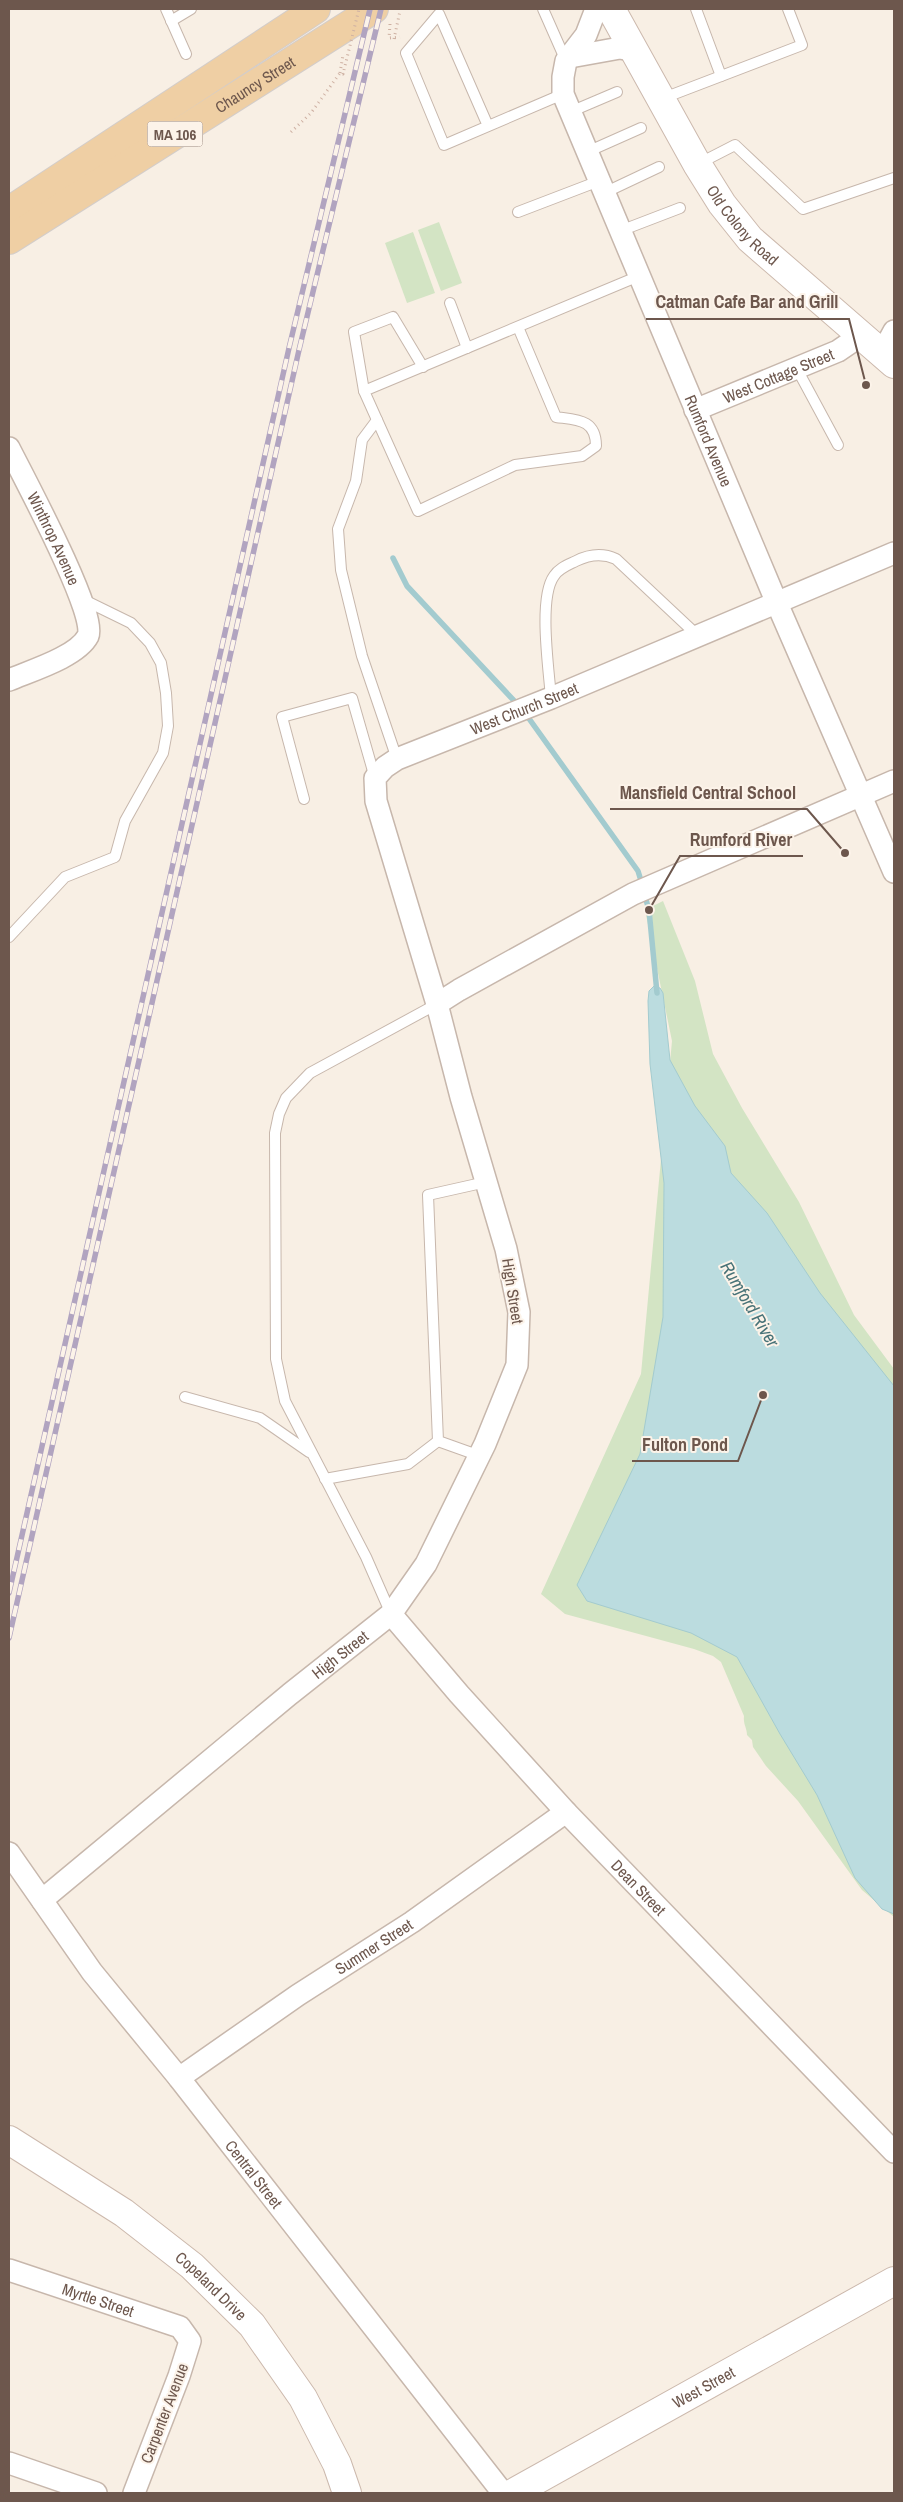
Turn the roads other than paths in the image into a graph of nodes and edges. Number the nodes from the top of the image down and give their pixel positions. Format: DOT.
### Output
graph roads {
  1 [pos="166,9"];
  2 [pos="191,9"];
  3 [pos="316,9"];
  4 [pos="543,9"];
  5 [pos="596,9"];
  6 [pos="611,9"];
  7 [pos="696,9"];
  8 [pos="788,9"];
  9 [pos="387,10"];
  10 [pos="171,21"];
  11 [pos="634,50"];
  12 [pos="186,54"];
  13 [pos="568,59"];
  14 [pos="721,76"];
  15 [pos="617,92"];
  16 [pos="660,99"];
  17 [pos="567,103"];
  18 [pos="488,126"];
  19 [pos="641,128"];
  20 [pos="588,152"];
  21 [pos="697,164"];
  22 [pos="659,167"];
  23 [pos="894,178"];
  24 [pos="602,187"];
  25 [pos="680,208"];
  26 [pos="9,211"];
  27 [pos="518,212"];
  28 [pos="620,231"];
  29 [pos="9,240"];
  30 [pos="639,276"];
  31 [pos="450,303"];
  32 [pos="518,327"];
  33 [pos="860,336"];
  34 [pos="467,348"];
  35 [pos="890,349"];
  36 [pos="423,367"];
  37 [pos="797,369"];
  38 [pos="364,391"];
  39 [pos="695,410"];
  40 [pos="377,420"];
  41 [pos="838,445"];
  42 [pos="9,448"];
  43 [pos="894,552"];
  44 [pos="81,599"];
  45 [pos="776,601"];
  46 [pos="697,635"];
  47 [pos="9,680"];
  48 [pos="546,700"];
  49 [pos="397,760"];
  50 [pos="375,778"];
  51 [pos="894,781"];
  52 [pos="862,795"];
  53 [pos="304,800"];
  54 [pos="894,872"];
  55 [pos="9,937"];
  56 [pos="437,1004"];
  57 [pos="486,1182"];
  58 [pos="185,1397"];
  59 [pos="438,1441"];
  60 [pos="311,1454"];
  61 [pos="480,1456"];
  62 [pos="325,1479"];
  63 [pos="391,1614"];
  64 [pos="566,1812"];
  65 [pos="9,1853"];
  66 [pos="42,1900"];
  67 [pos="178,2078"];
  68 [pos="9,2140"];
  69 [pos="894,2152"];
  70 [pos="9,2270"];
  71 [pos="894,2281"];
  72 [pos="185,2334"];
  73 [pos="9,2463"];
  74 [pos="96,2493"];
  75 [pos="134,2493"];
  76 [pos="346,2493"];
  77 [pos="503,2493"];
  78 [pos="513,2493"];
  1 -- 10 [label="lane"];
  2 -- 10 [label="lane"];
  3 -- 26 [label="main road, Chauncy Street / MA 106"];
  4 -- 13 [label="lane"];
  5 -- 13 [label="street, Rumford Avenue"];
  6 -- 11 [label="main road, Old Colony Road"];
  7 -- 14 [label="lane"];
  8 -- 14 [label="lane"];
  9 -- 29 [label="main road, Chauncy Street / MA 106"];
  10 -- 12 [label="lane"];
  11 -- 13 [label="street"];
  11 -- 16 [label="main road, Old Colony Road"];
  13 -- 17 [label="street, Rumford Avenue"];
  14 -- 16 [label="lane"];
  15 -- 17 [label="lane"];
  16 -- 21 [label="main road, Old Colony Road"];
  17 -- 18 [label="lane"];
  17 -- 20 [label="street, Rumford Avenue"];
  18 -- 18 [label="lane"];
  19 -- 20 [label="lane"];
  20 -- 24 [label="street, Rumford Avenue"];
  21 -- 23 [label="lane"];
  21 -- 33 [label="main road, Old Colony Road"];
  22 -- 24 [label="lane"];
  24 -- 27 [label="lane"];
  24 -- 28 [label="street, Rumford Avenue"];
  25 -- 28 [label="lane"];
  28 -- 30 [label="street, Rumford Avenue"];
  30 -- 32 [label="lane"];
  30 -- 39 [label="street, Rumford Avenue"];
  31 -- 34 [label="lane"];
  32 -- 34 [label="lane"];
  32 -- 40 [label="lane"];
  33 -- 35 [label="main road, Old Colony Road"];
  33 -- 37 [label="street, West Cottage Street"];
  34 -- 36 [label="lane"];
  36 -- 38 [label="lane"];
  36 -- 38 [label="lane"];
  37 -- 39 [label="street, West Cottage Street"];
  37 -- 41 [label="lane"];
  38 -- 40 [label="lane"];
  39 -- 45 [label="street, Rumford Avenue"];
  40 -- 49 [label="lane"];
  42 -- 44 [label="street, Winthrop Avenue"];
  43 -- 45 [label="street, West Church Street"];
  44 -- 47 [label="street, Winthrop Avenue"];
  44 -- 55 [label="lane"];
  45 -- 46 [label="street, West Church Street"];
  45 -- 52 [label="street, Rumford Avenue"];
  46 -- 48 [label="street, West Church Street"];
  46 -- 48 [label="lane"];
  48 -- 49 [label="street, West Church Street"];
  49 -- 50 [label="street, West Church Street"];
  50 -- 53 [label="lane"];
  50 -- 56 [label="street"];
  51 -- 52 [label="street"];
  52 -- 54 [label="street, Rumford Avenue"];
  52 -- 56 [label="street"];
  56 -- 57 [label="street, High Street"];
  56 -- 60 [label="lane"];
  57 -- 59 [label="lane"];
  57 -- 61 [label="street, High Street"];
  58 -- 60 [label="lane"];
  59 -- 61 [label="lane"];
  59 -- 62 [label="lane"];
  60 -- 62 [label="lane"];
  61 -- 63 [label="street, High Street"];
  62 -- 63 [label="lane"];
  63 -- 64 [label="street, Dean Street"];
  63 -- 66 [label="street, High Street"];
  64 -- 67 [label="street, Summer Street"];
  64 -- 69 [label="street, Dean Street"];
  65 -- 66 [label="street, Central Street"];
  66 -- 67 [label="street, Central Street"];
  67 -- 77 [label="street, Central Street"];
  68 -- 76 [label="main road, Copeland Drive"];
  70 -- 72 [label="street, Myrtle Street"];
  71 -- 78 [label="main road, West Street"];
  72 -- 75 [label="street, Carpenter Avenue"];
  73 -- 74 [label="street"];
}
